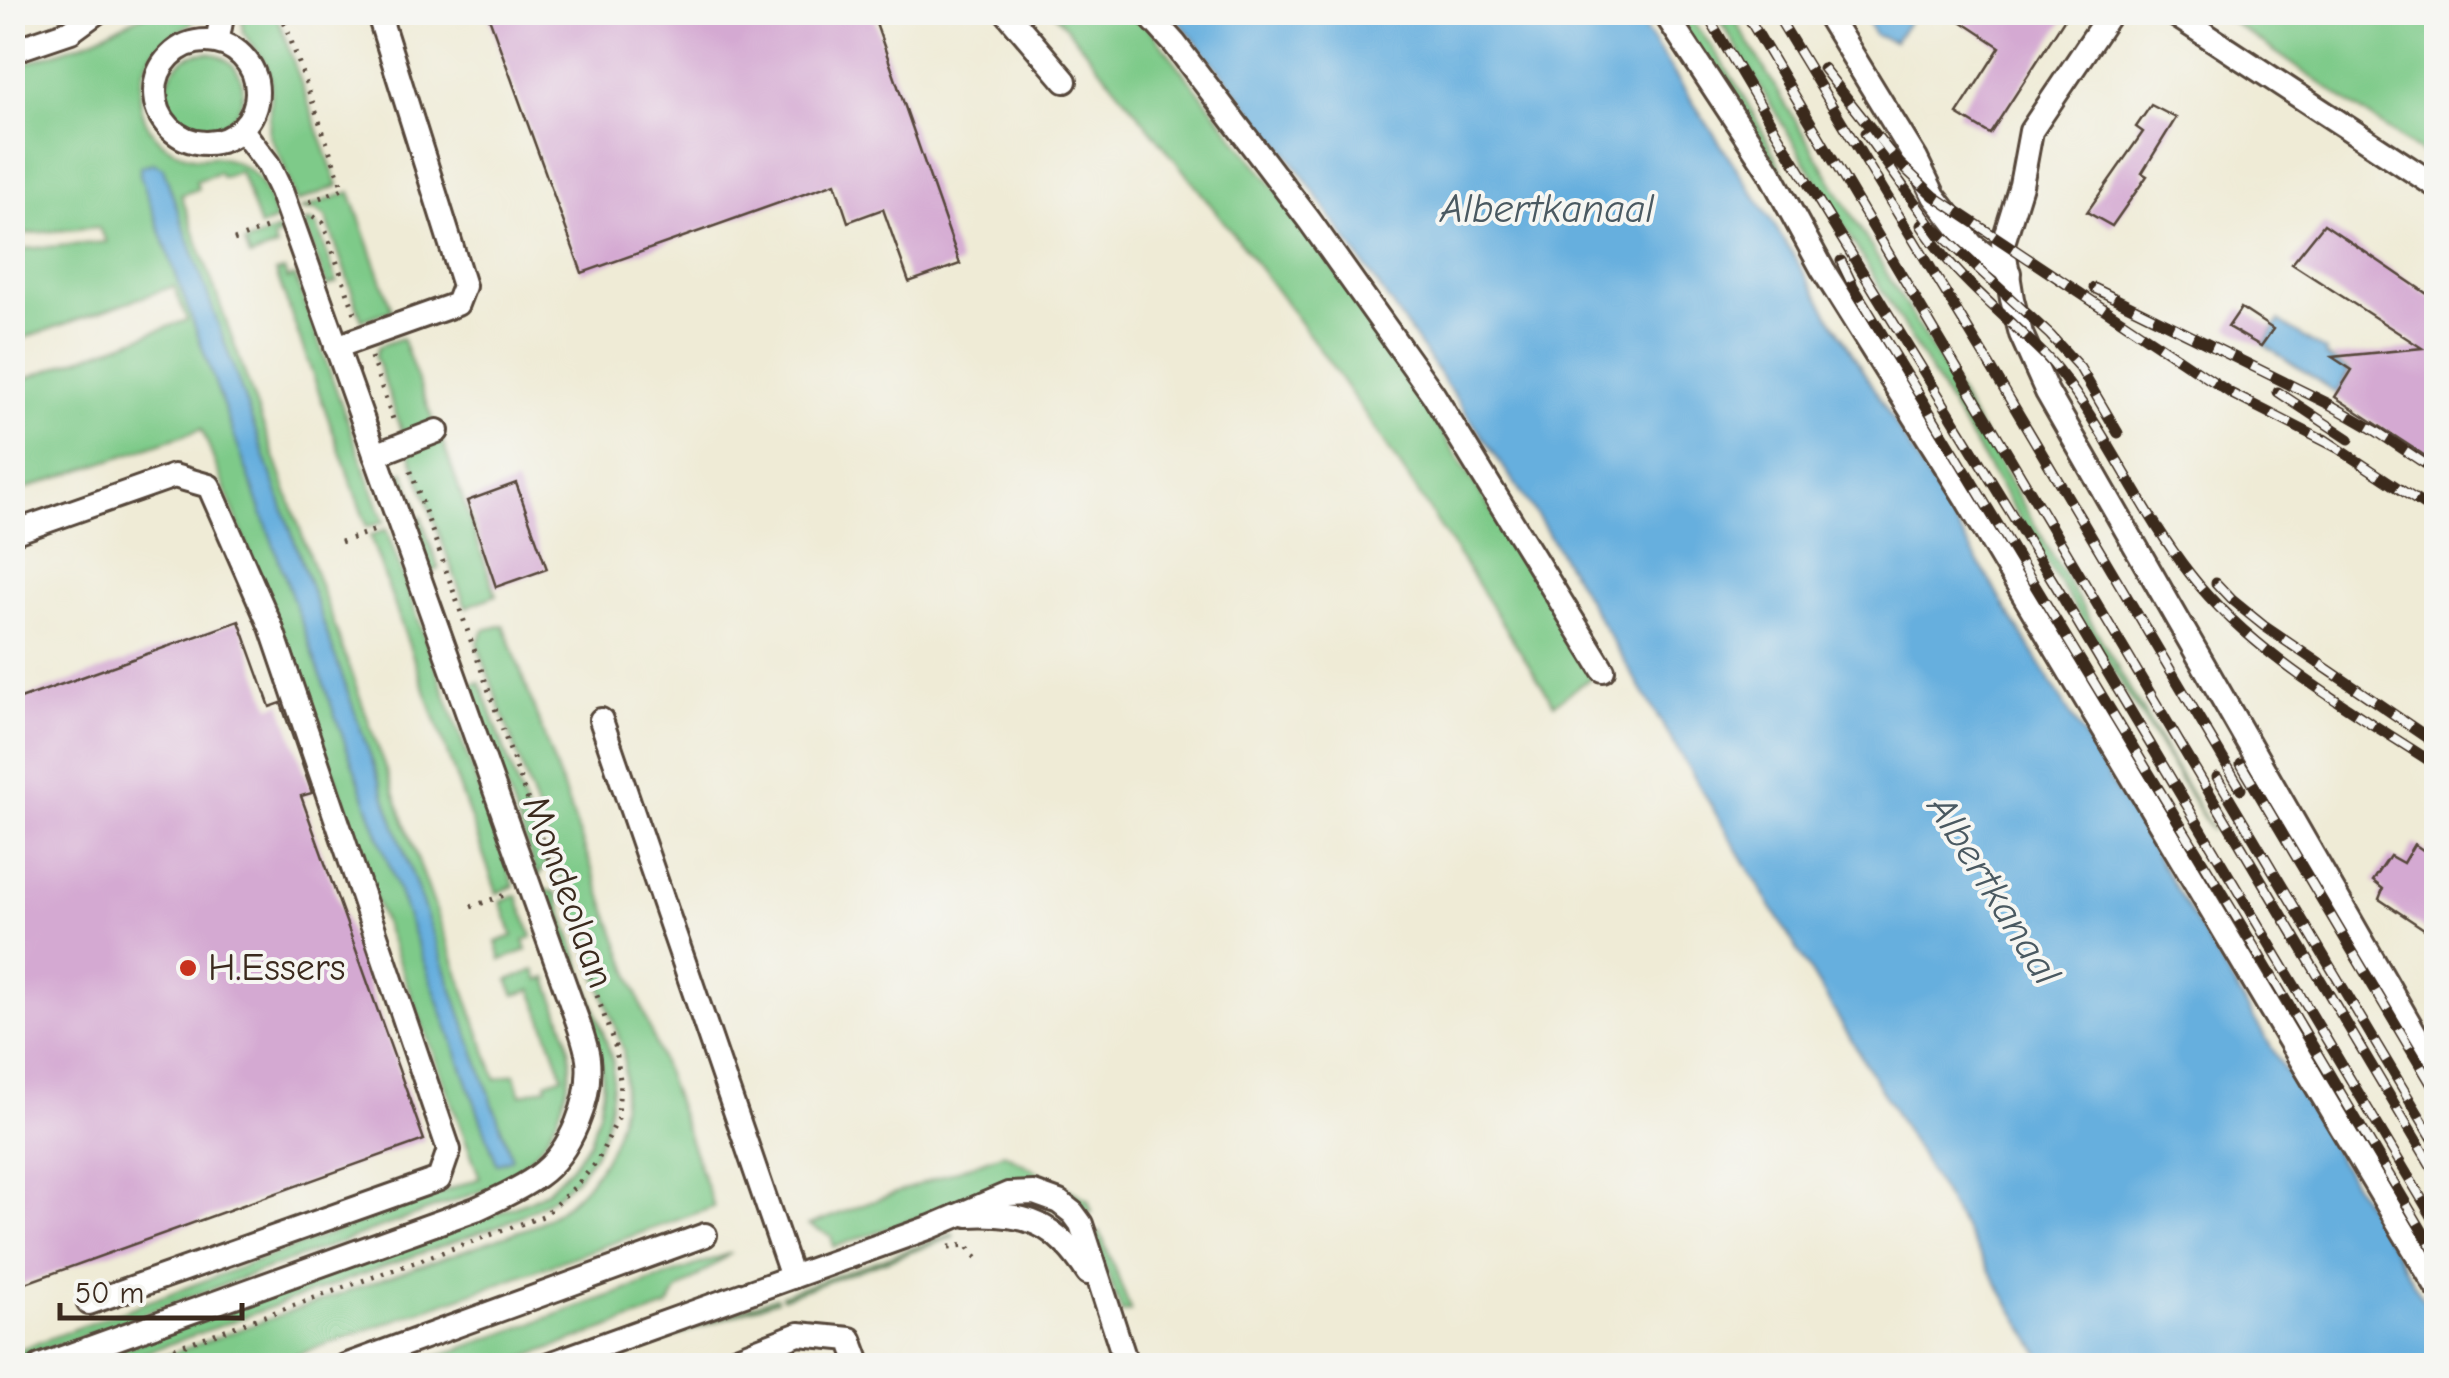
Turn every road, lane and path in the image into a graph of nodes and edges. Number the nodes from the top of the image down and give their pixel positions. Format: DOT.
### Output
graph roads {
  1 [pos="97,12"];
  2 [pos="223,12"];
  3 [pos="281,12"];
  4 [pos="378,12"];
  5 [pos="1006,12"];
  6 [pos="1146,12"];
  7 [pos="1664,12"];
  8 [pos="1826,12"];
  9 [pos="2112,12"];
  10 [pos="2170,12"];
  11 [pos="217,42"];
  12 [pos="12,51"];
  13 [pos="1065,81"];
  14 [pos="242,130"];
  15 [pos="2436,186"];
  16 [pos="289,216"];
  17 [pos="234,240"];
  18 [pos="2008,273"];
  19 [pos="364,337"];
  20 [pos="336,347"];
  21 [pos="437,431"];
  22 [pos="402,444"];
  23 [pos="375,455"];
  24 [pos="386,526"];
  25 [pos="12,533"];
  26 [pos="342,542"];
  27 [pos="1603,670"];
  28 [pos="601,720"];
  29 [pos="517,891"];
  30 [pos="471,907"];
  31 [pos="2436,1070"];
  32 [pos="705,1235"];
  33 [pos="792,1277"];
  34 [pos="2436,1286"];
  35 [pos="90,1302"];
  36 [pos="40,1366"];
  37 [pos="125,1366"];
  38 [pos="345,1366"];
  39 [pos="544,1366"];
  40 [pos="716,1366"];
  41 [pos="860,1366"];
  42 [pos="1127,1366"];
  1 -- 12 [label="street"];
  2 -- 11 [label="street"];
  3 -- 16 [label="path"];
  4 -- 19 [label="street"];
  5 -- 13 [label="street"];
  6 -- 27 [label="street"];
  7 -- 34 [label="street"];
  8 -- 18 [label="street"];
  9 -- 18 [label="street"];
  10 -- 15 [label="street"];
  11 -- 14 [label="street"];
  11 -- 14 [label="street"];
  14 -- 16 [label="street, Mondeolaan"];
  16 -- 17 [label="path"];
  16 -- 19 [label="path"];
  16 -- 20 [label="street, Mondeolaan"];
  18 -- 31 [label="street"];
  19 -- 20 [label="street"];
  19 -- 22 [label="path"];
  20 -- 23 [label="street, Mondeolaan"];
  21 -- 22 [label="street"];
  22 -- 23 [label="street"];
  22 -- 37 [label="path"];
  23 -- 36 [label="street, Mondeolaan"];
  24 -- 26 [label="path"];
  25 -- 35 [label="street"];
  28 -- 33 [label="street"];
  29 -- 30 [label="path"];
  32 -- 38 [label="street"];
  33 -- 39 [label="street"];
  33 -- 42 [label="street"];
  40 -- 41 [label="street"];
}
